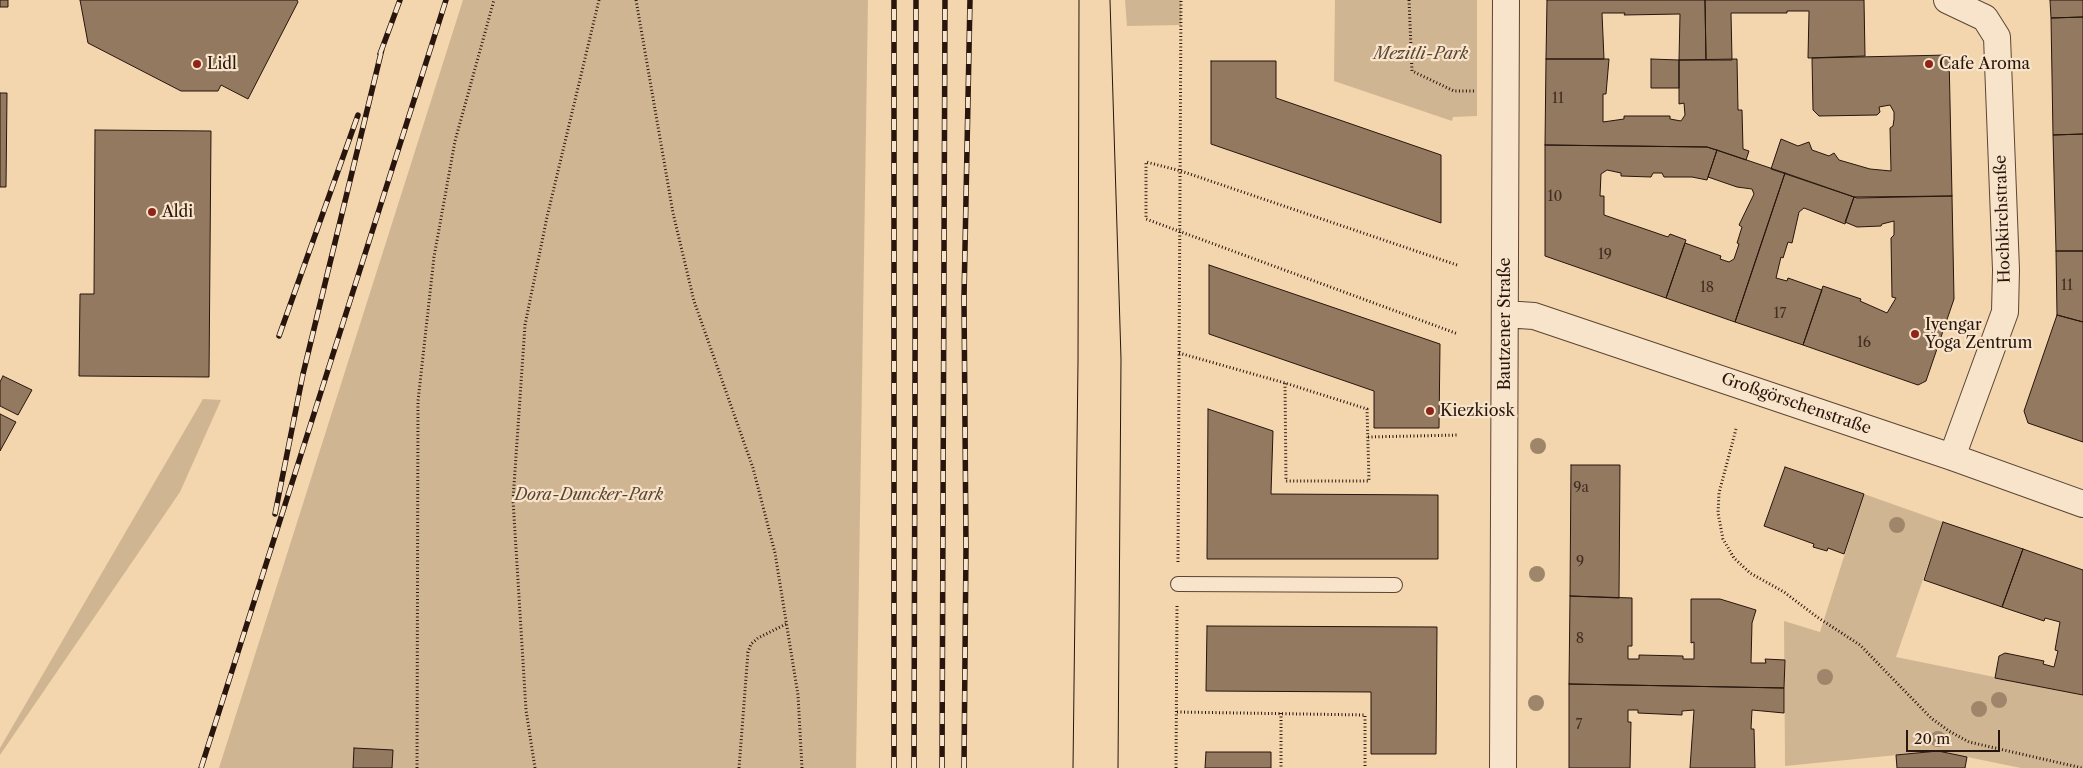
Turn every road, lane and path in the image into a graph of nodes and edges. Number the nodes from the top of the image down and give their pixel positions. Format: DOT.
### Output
graph roads {
  1 [pos="494,0"];
  2 [pos="599,0"];
  3 [pos="636,0"];
  4 [pos="1181,0"];
  5 [pos="1409,0"];
  6 [pos="1506,0"];
  7 [pos="1947,0"];
  8 [pos="1507,90"];
  9 [pos="1180,171"];
  10 [pos="1179,229"];
  11 [pos="1457,265"];
  12 [pos="1505,314"];
  13 [pos="1458,334"];
  14 [pos="1179,352"];
  15 [pos="1285,383"];
  16 [pos="1736,429"];
  17 [pos="1459,435"];
  18 [pos="1368,437"];
  19 [pos="1952,457"];
  20 [pos="2083,504"];
  21 [pos="1178,584"];
  22 [pos="1395,585"];
  23 [pos="786,624"];
  24 [pos="1177,712"];
  25 [pos="1281,714"];
  26 [pos="417,768"];
  27 [pos="535,768"];
  28 [pos="738,768"];
  29 [pos="802,768"];
  30 [pos="1176,768"];
  31 [pos="1281,768"];
  32 [pos="1364,768"];
  33 [pos="1503,768"];
  34 [pos="2082,768"];
  1 -- 26 [label="path"];
  2 -- 27 [label="path"];
  3 -- 23 [label="path"];
  4 -- 9 [label="path"];
  5 -- 8 [label="path"];
  6 -- 8 [label="street, Bautzener Straße"];
  7 -- 19 [label="street, Hochkirchstraße"];
  8 -- 12 [label="street, Bautzener Straße"];
  9 -- 10 [label="path"];
  9 -- 10 [label="path"];
  9 -- 11 [label="path"];
  10 -- 13 [label="path"];
  10 -- 14 [label="path"];
  12 -- 19 [label="street, Großgörschenstraße"];
  12 -- 33 [label="street, Bautzener Straße"];
  14 -- 15 [label="path"];
  14 -- 21 [label="path"];
  15 -- 18 [label="path"];
  15 -- 18 [label="path"];
  16 -- 34 [label="path"];
  17 -- 18 [label="path"];
  19 -- 20 [label="street, Großgörschenstraße"];
  21 -- 22 [label="lane"];
  21 -- 24 [label="path"];
  23 -- 28 [label="path"];
  23 -- 29 [label="path"];
  24 -- 25 [label="path"];
  24 -- 30 [label="path"];
  25 -- 31 [label="path"];
  25 -- 32 [label="path"];
}
